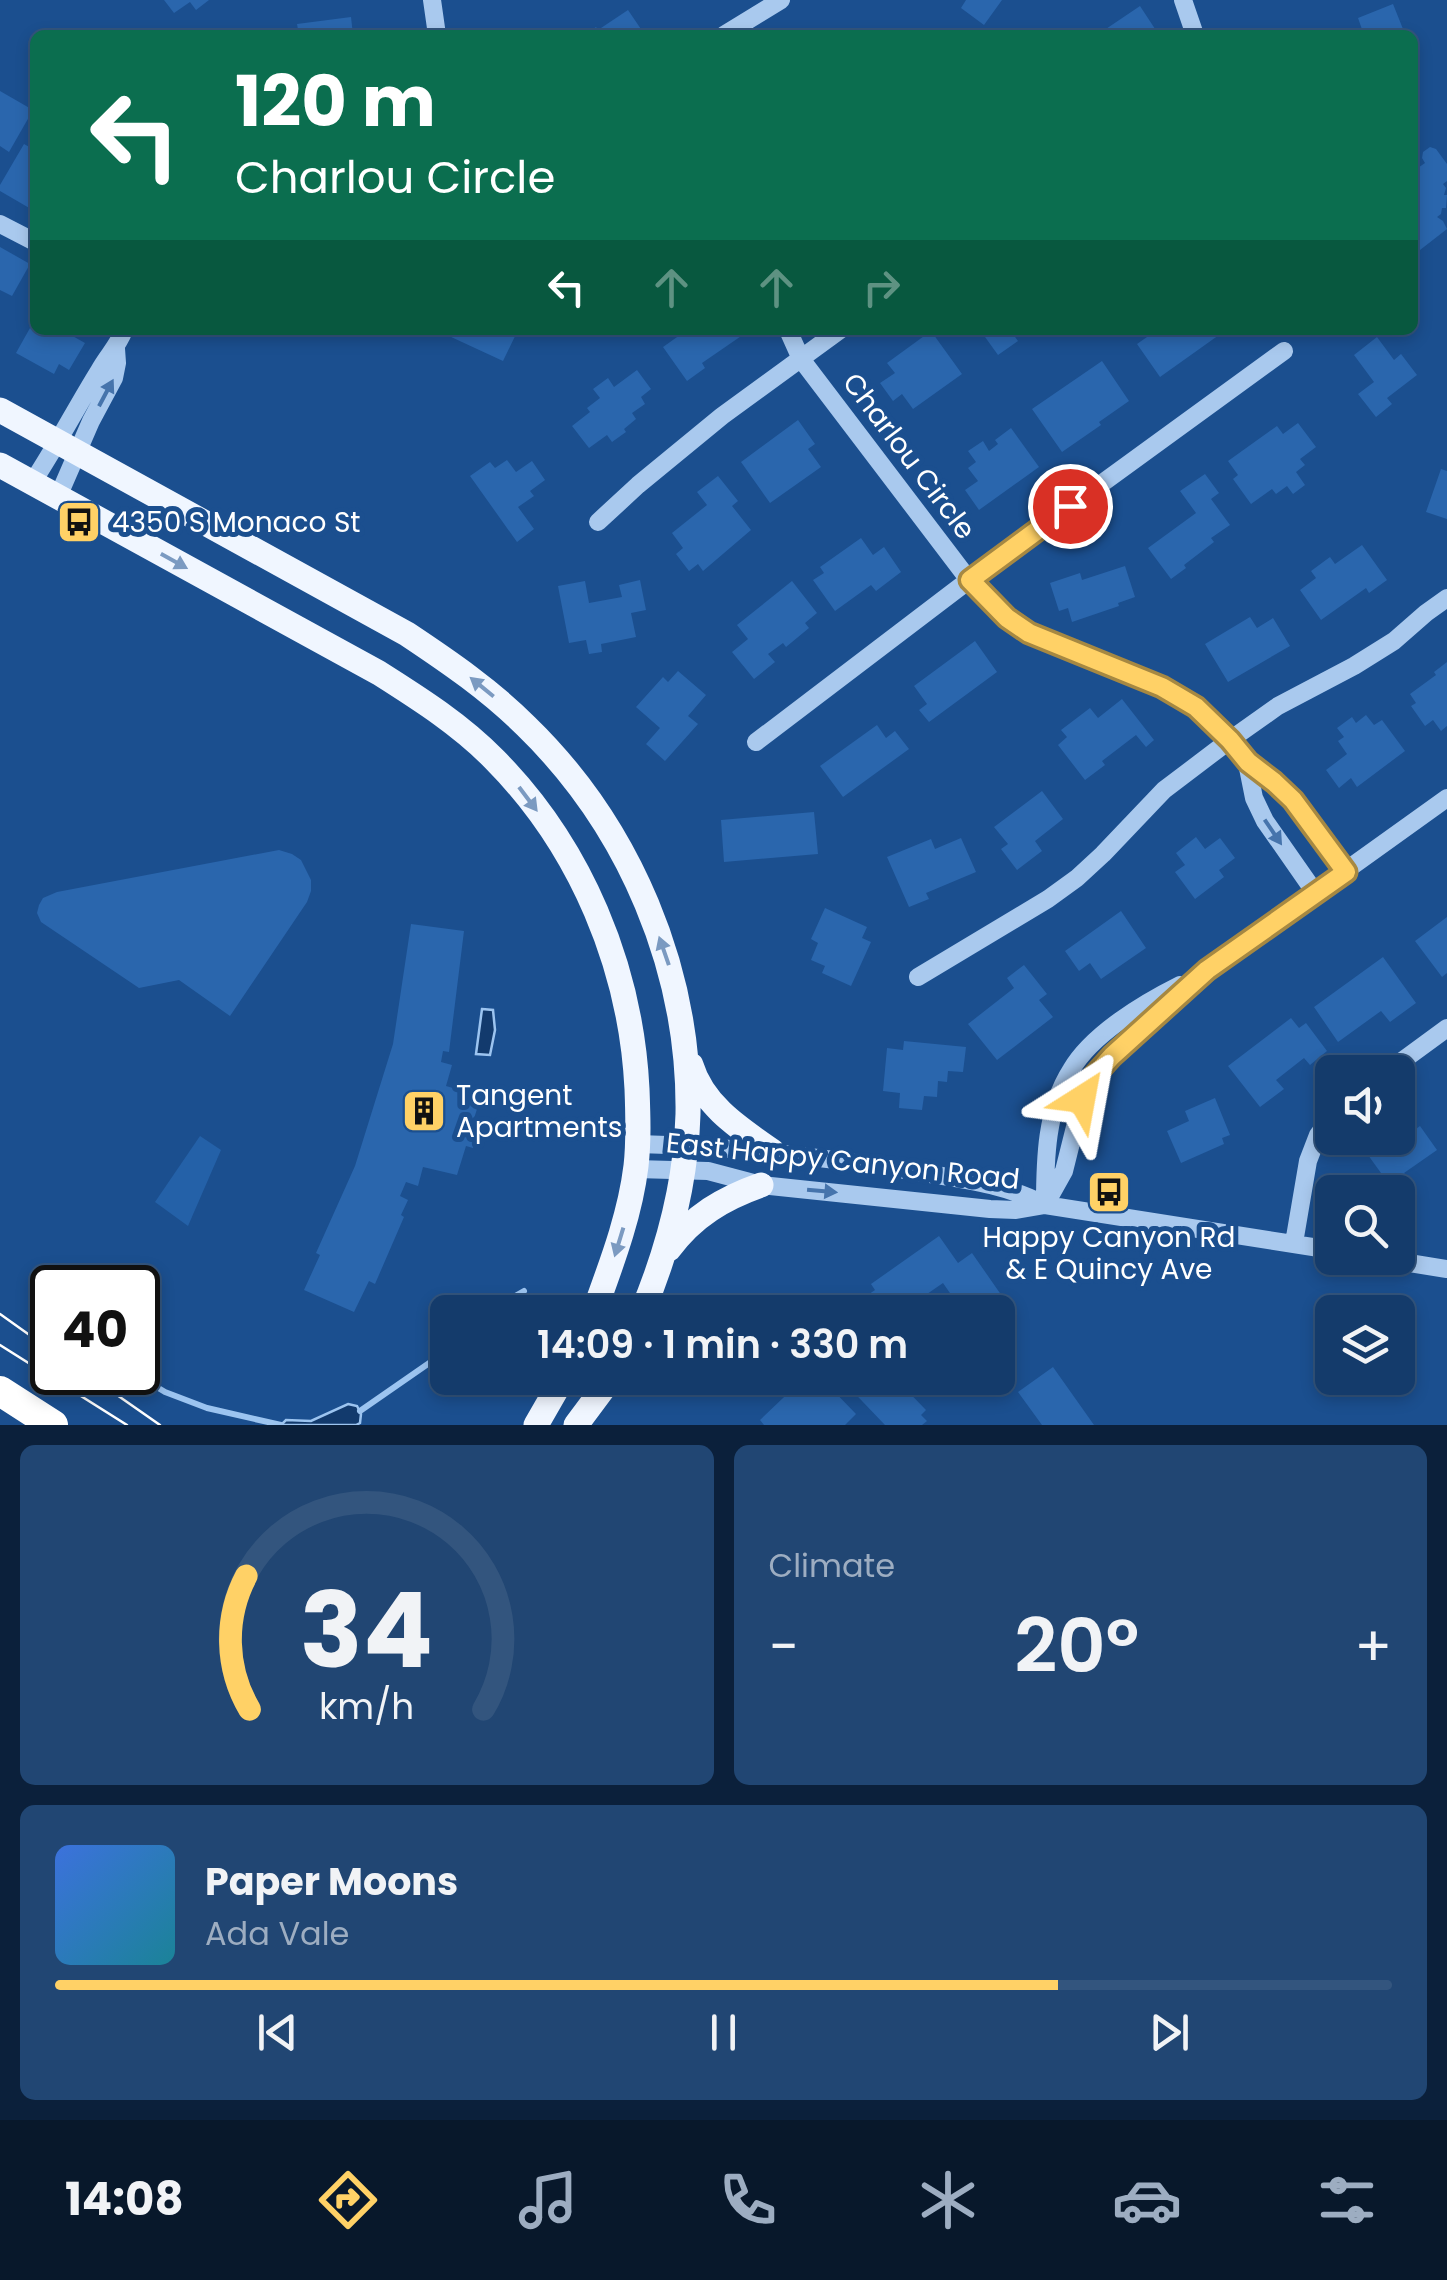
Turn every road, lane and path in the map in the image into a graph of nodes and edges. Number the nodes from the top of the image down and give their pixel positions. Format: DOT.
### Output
graph roads {
  1 [pos="432,0"];
  2 [pos="781,0"];
  3 [pos="1182,0"];
  4 [pos="436,30"];
  5 [pos="732,30"];
  6 [pos="1193,30"];
  7 [pos="0,224"];
  8 [pos="30,239"];
  9 [pos="122,335"];
  10 [pos="790,335"];
  11 [pos="833,335"];
  12 [pos="1284,351"];
  13 [pos="800,359"];
  14 [pos="0,410"];
  15 [pos="68,447"];
  16 [pos="0,466"];
  17 [pos="32,483"];
  18 [pos="58,498"];
  19 [pos="598,522"];
  20 [pos="970,580"];
  21 [pos="1447,598"];
  22 [pos="1230,740"];
  23 [pos="756,742"];
  24 [pos="1248,762"];
  25 [pos="1447,798"];
  26 [pos="1346,872"];
  27 [pos="1316,894"];
  28 [pos="918,977"];
  29 [pos="1447,1028"];
  30 [pos="685,1046"];
  31 [pos="1410,1055"];
  32 [pos="1315,1143"];
  33 [pos="772,1151"];
  34 [pos="637,1156"];
  35 [pos="683,1158"];
  36 [pos="761,1185"];
  37 [pos="1045,1206"];
  38 [pos="1294,1243"];
  39 [pos="1315,1247"];
  40 [pos="661,1262"];
  41 [pos="1415,1264"];
  42 [pos="1447,1269"];
  43 [pos="600,1295"];
  44 [pos="648,1295"];
  45 [pos="0,1391"];
  46 [pos="553,1395"];
  47 [pos="598,1395"];
  48 [pos="53,1425"];
  49 [pos="536,1425"];
  50 [pos="576,1425"];
  1 -- 4 [label="street"];
  2 -- 5 [label="street"];
  3 -- 6 [label="street"];
  7 -- 8 [label="street"];
  9 -- 15 [label="street"];
  10 -- 13 [label="street, Charlou Circle"];
  11 -- 13 [label="street"];
  12 -- 20 [label="street"];
  13 -- 19 [label="street"];
  13 -- 20 [label="street, Charlou Circle"];
  14 -- 15 [label="main road"];
  15 -- 17 [label="street"];
  15 -- 18 [label="street"];
  30 -- 15 [label="main road, one-way"];
  16 -- 17 [label="main road"];
  17 -- 18 [label="main road"];
  18 -- 34 [label="main road, one-way"];
  20 -- 22 [label="street, Charlou Circle"];
  20 -- 23 [label="street"];
  21 -- 22 [label="street"];
  22 -- 24 [label="street, Charlou Circle"];
  22 -- 28 [label="street"];
  24 -- 26 [label="street, Charlou Circle"];
  24 -- 27 [label="street, Charlou Circle, one-way"];
  25 -- 26 [label="street"];
  26 -- 27 [label="street"];
  27 -- 37 [label="street"];
  29 -- 31 [label="street"];
  30 -- 33 [label="main road"];
  30 -- 35 [label="main road"];
  32 -- 38 [label="street"];
  33 -- 35 [label="street, East Happy Canyon Road"];
  33 -- 37 [label="street, East Happy Canyon Road"];
  34 -- 35 [label="street, East Happy Canyon Road"];
  34 -- 43 [label="main road, one-way"];
  35 -- 36 [label="street, East Happy Canyon Road"];
  35 -- 40 [label="main road"];
  36 -- 37 [label="street, East Happy Canyon Road, one-way"];
  36 -- 40 [label="main road"];
  37 -- 38 [label="street, East Happy Canyon Road"];
  38 -- 39 [label="street, East Happy Canyon Road"];
  40 -- 44 [label="main road"];
  41 -- 42 [label="street"];
  45 -- 48 [label="highway"];
  46 -- 49 [label="main road"];
  47 -- 50 [label="main road"];
}
